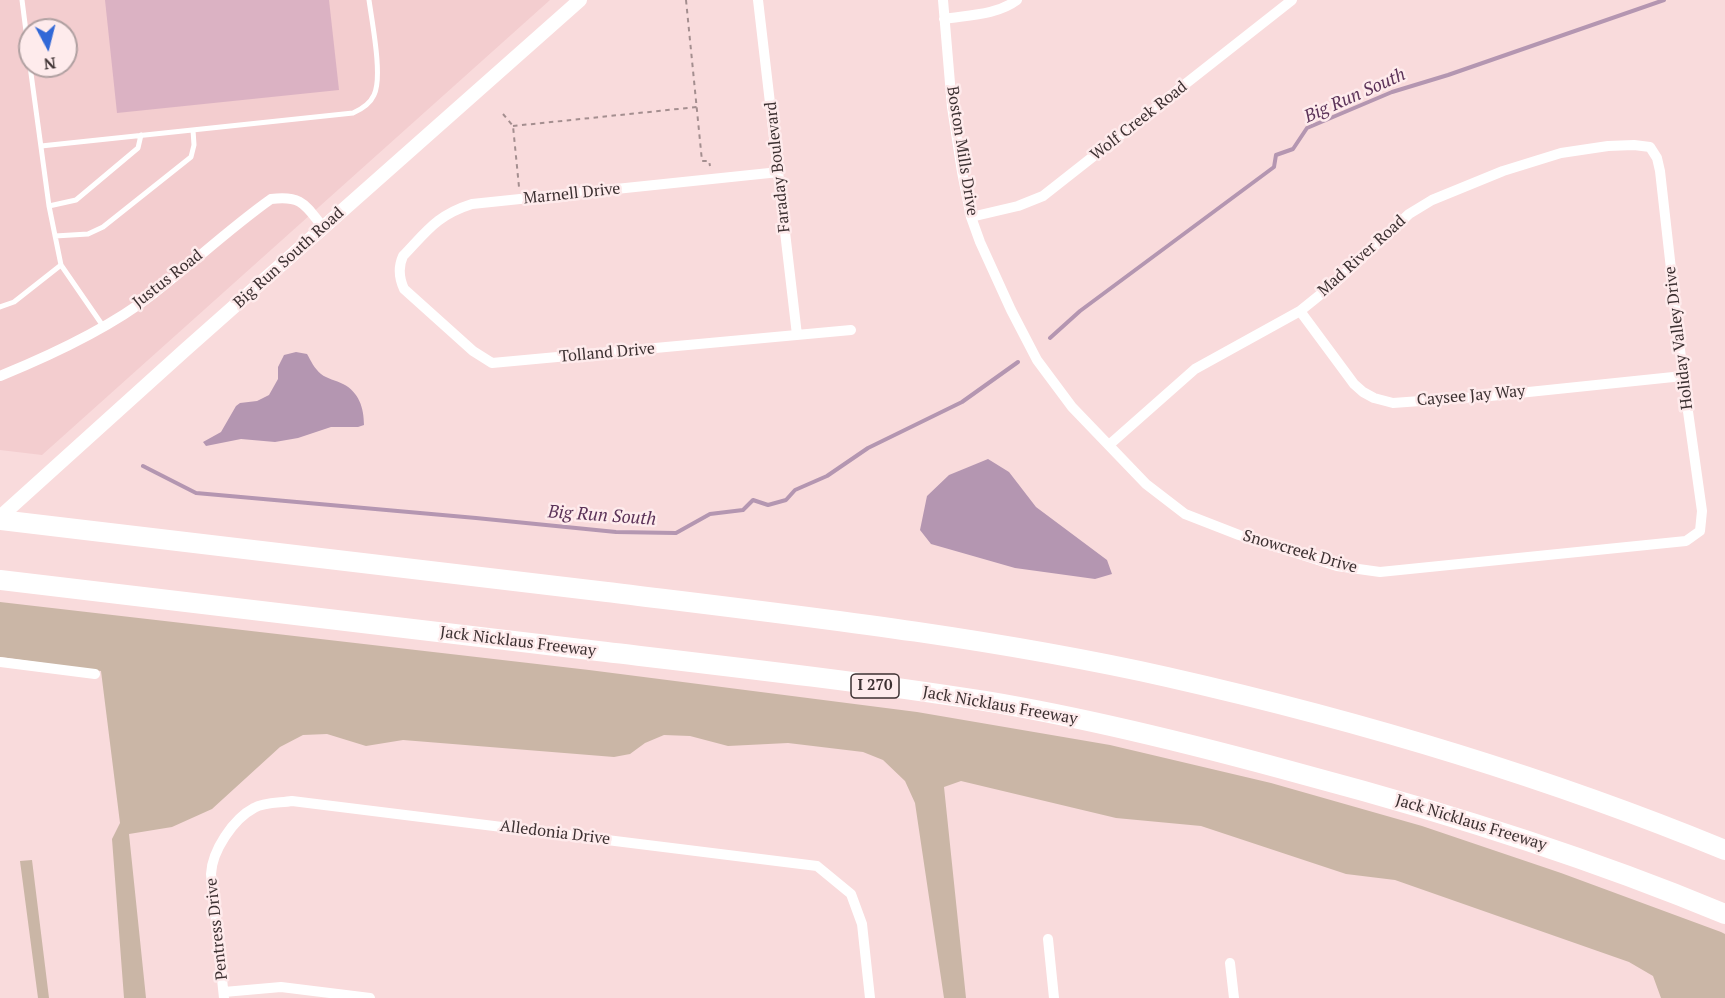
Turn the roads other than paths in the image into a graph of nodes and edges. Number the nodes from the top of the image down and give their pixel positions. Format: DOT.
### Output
graph roads {
  1 [pos="22,0"];
  2 [pos="369,0"];
  3 [pos="580,0"];
  4 [pos="759,0"];
  5 [pos="942,0"];
  6 [pos="1017,0"];
  7 [pos="1293,0"];
  8 [pos="24,18"];
  9 [pos="944,19"];
  10 [pos="32,78"];
  11 [pos="193,130"];
  12 [pos="141,135"];
  13 [pos="41,146"];
  14 [pos="1650,147"];
  15 [pos="779,172"];
  16 [pos="49,206"];
  17 [pos="971,217"];
  18 [pos="323,227"];
  19 [pos="55,236"];
  20 [pos="61,265"];
  21 [pos="400,275"];
  22 [pos="0,308"];
  23 [pos="1300,311"];
  24 [pos="103,326"];
  25 [pos="851,330"];
  26 [pos="796,335"];
  27 [pos="1037,360"];
  28 [pos="0,376"];
  29 [pos="1683,376"];
  30 [pos="1108,445"];
  31 [pos="0,519"];
  32 [pos="1700,531"];
  33 [pos="0,580"];
  34 [pos="0,662"];
  35 [pos="95,674"];
  36 [pos="292,801"];
  37 [pos="1725,850"];
  38 [pos="1725,914"];
  39 [pos="1048,939"];
  40 [pos="1230,963"];
  41 [pos="224,995"];
  42 [pos="370,998"];
  43 [pos="870,998"];
  44 [pos="1054,998"];
  45 [pos="1234,998"];
  1 -- 8 [label="lane"];
  2 -- 11 [label="lane"];
  3 -- 18 [label="street, Big Run South Road"];
  4 -- 15 [label="street, Faraday Boulevard"];
  5 -- 9 [label="street, Boston Mills Drive"];
  6 -- 9 [label="street"];
  7 -- 17 [label="street, Wolf Creek Road"];
  9 -- 17 [label="street, Boston Mills Drive"];
  10 -- 13 [label="lane"];
  11 -- 12 [label="lane"];
  11 -- 19 [label="lane"];
  12 -- 13 [label="lane"];
  12 -- 16 [label="lane"];
  13 -- 16 [label="lane"];
  14 -- 23 [label="street, Mad River Road"];
  14 -- 29 [label="street, Holiday Valley Drive"];
  15 -- 21 [label="street, Marnell Drive"];
  15 -- 26 [label="street, Faraday Boulevard"];
  16 -- 19 [label="lane"];
  17 -- 27 [label="street, Boston Mills Drive"];
  18 -- 24 [label="street, Justus Road"];
  18 -- 31 [label="street, Big Run South Road"];
  19 -- 20 [label="lane"];
  20 -- 22 [label="lane"];
  20 -- 24 [label="lane"];
  21 -- 26 [label="street, Tolland Drive"];
  23 -- 29 [label="street, Caysee Jay Way"];
  23 -- 30 [label="street, Mad River Road"];
  24 -- 28 [label="street, Justus Road"];
  25 -- 26 [label="street, Tolland Drive"];
  27 -- 30 [label="street, Snowcreek Drive"];
  29 -- 32 [label="street, Holiday Valley Drive"];
  30 -- 32 [label="street, Snowcreek Drive"];
  31 -- 37 [label="highway"];
  33 -- 38 [label="highway, Jack Nicklaus Freeway / I 270"];
  34 -- 35 [label="street"];
  36 -- 41 [label="street, Pentress Drive"];
  36 -- 43 [label="street, Alledonia Drive"];
  39 -- 44 [label="street"];
  40 -- 45 [label="street"];
  41 -- 42 [label="street"];
}
